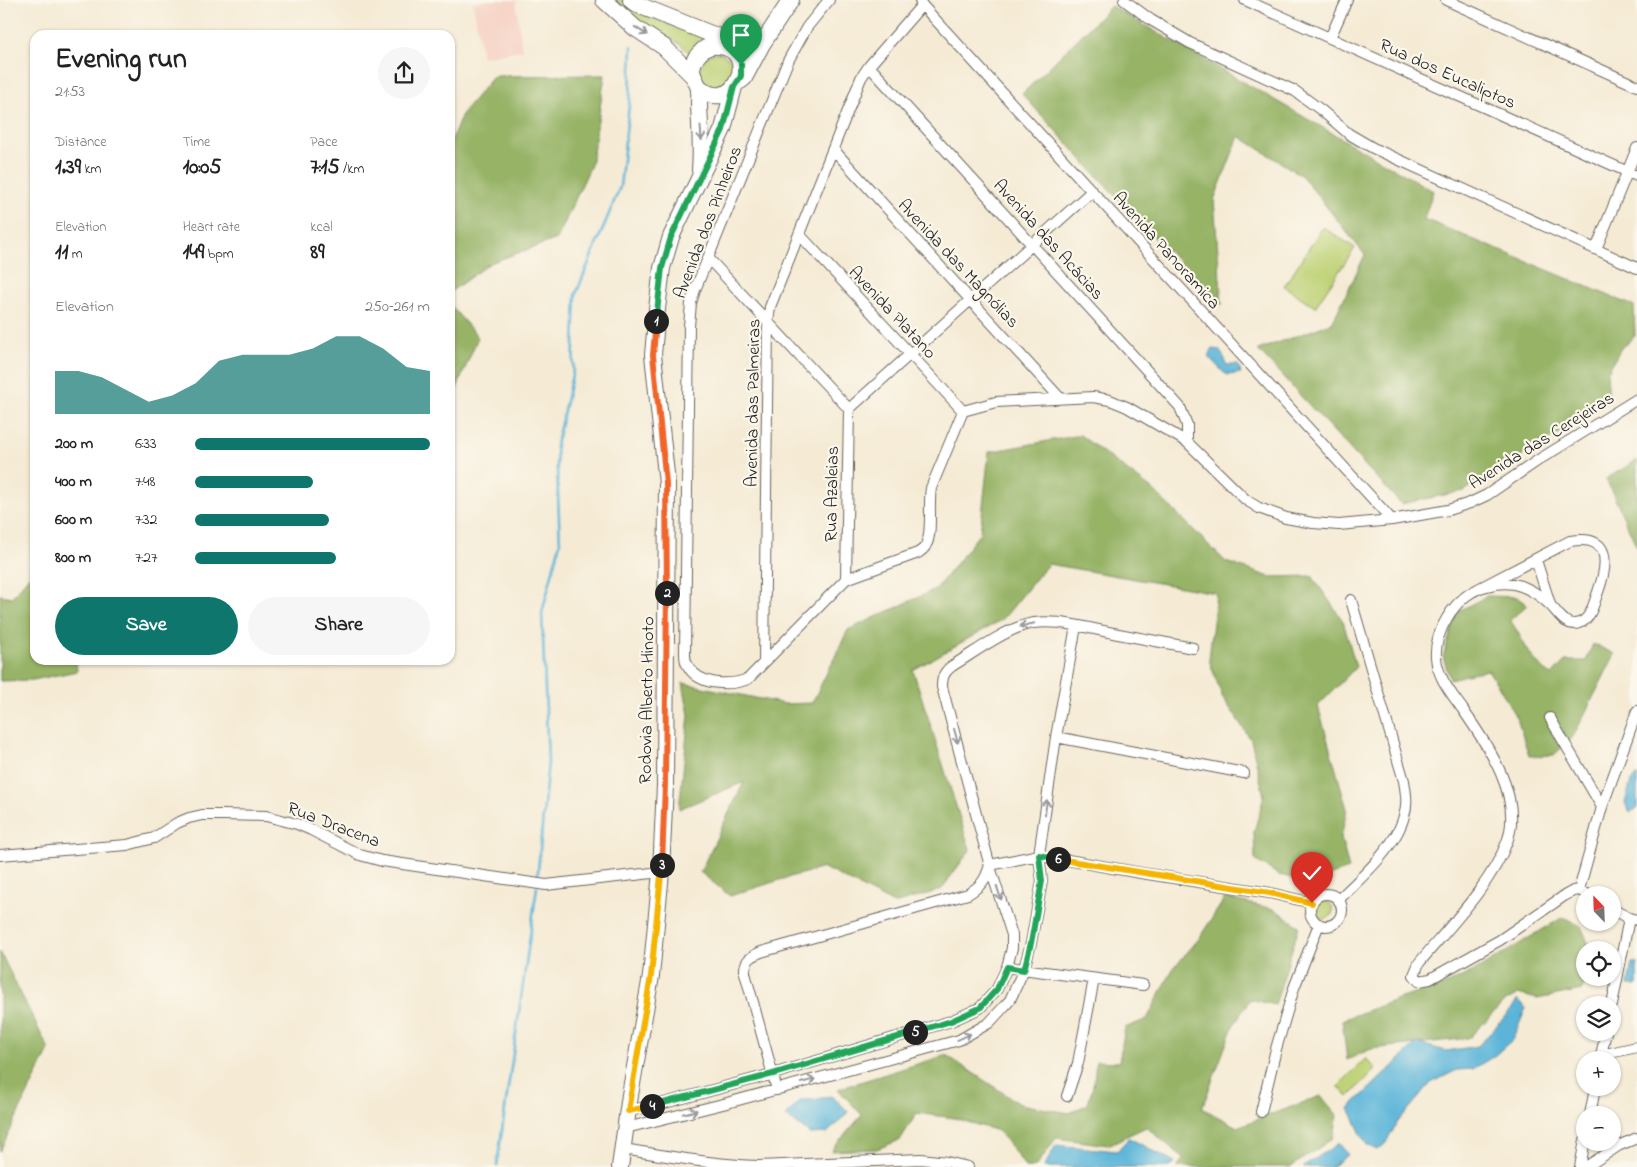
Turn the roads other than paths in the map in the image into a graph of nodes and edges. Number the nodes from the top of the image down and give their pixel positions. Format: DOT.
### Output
graph roads {
  1 [pos="604,0"];
  2 [pos="791,0"];
  3 [pos="829,0"];
  4 [pos="1124,0"];
  5 [pos="1245,0"];
  6 [pos="1347,0"];
  7 [pos="1446,0"];
  8 [pos="635,1"];
  9 [pos="921,2"];
  10 [pos="1330,38"];
  11 [pos="762,44"];
  12 [pos="732,52"];
  13 [pos="869,66"];
  14 [pos="695,81"];
  15 [pos="736,84"];
  16 [pos="1637,86"];
  17 [pos="1637,148"];
  18 [pos="833,150"];
  19 [pos="1627,172"];
  20 [pos="1637,176"];
  21 [pos="699,179"];
  22 [pos="1092,191"];
  23 [pos="799,234"];
  24 [pos="1032,245"];
  25 [pos="1596,249"];
  26 [pos="708,258"];
  27 [pos="1637,268"];
  28 [pos="971,300"];
  29 [pos="768,322"];
  30 [pos="910,355"];
  31 [pos="1060,398"];
  32 [pos="1637,400"];
  33 [pos="849,409"];
  34 [pos="963,411"];
  35 [pos="1187,442"];
  36 [pos="1392,520"];
  37 [pos="1536,560"];
  38 [pos="846,578"];
  39 [pos="1478,589"];
  40 [pos="1351,600"];
  41 [pos="1550,604"];
  42 [pos="1076,626"];
  43 [pos="1193,648"];
  44 [pos="764,663"];
  45 [pos="1637,711"];
  46 [pos="1550,718"];
  47 [pos="1056,737"];
  48 [pos="1244,773"];
  49 [pos="1602,807"];
  50 [pos="0,854"];
  51 [pos="1039,855"];
  52 [pos="990,865"];
  53 [pos="662,872"];
  54 [pos="1585,886"];
  55 [pos="1576,892"];
  56 [pos="1339,900"];
  57 [pos="1312,903"];
  58 [pos="1621,913"];
  59 [pos="1633,919"];
  60 [pos="1319,924"];
  61 [pos="1007,967"];
  62 [pos="1024,970"];
  63 [pos="1094,979"];
  64 [pos="1143,985"];
  65 [pos="1614,996"];
  66 [pos="1637,1048"];
  67 [pos="1621,1052"];
  68 [pos="773,1074"];
  69 [pos="728,1085"];
  70 [pos="777,1090"];
  71 [pos="703,1093"];
  72 [pos="1067,1096"];
  73 [pos="733,1102"];
  74 [pos="708,1108"];
  75 [pos="628,1111"];
  76 [pos="1261,1112"];
  77 [pos="626,1128"];
  78 [pos="1637,1138"];
  79 [pos="623,1149"];
  80 [pos="1583,1151"];
  81 [pos="697,1164"];
  82 [pos="737,1166"];
  83 [pos="620,1167"];
  84 [pos="968,1167"];
  85 [pos="1580,1167"];
  86 [pos="1586,1167"];
  1 -- 14 [label="main road, one-way"];
  2 -- 11 [label="main road, Rodovia Alberto Hinoto"];
  3 -- 26 [label="street, Avenida dos Pinheiros"];
  4 -- 25 [label="street"];
  5 -- 10 [label="street, Rua dos Eucaliptos"];
  6 -- 10 [label="street"];
  7 -- 16 [label="street"];
  8 -- 12 [label="main road"];
  9 -- 13 [label="street, Avenida das Palmeiras"];
  9 -- 22 [label="street, Avenida Panoramica"];
  10 -- 19 [label="street, Rua dos Eucaliptos"];
  11 -- 12 [label="main road"];
  11 -- 15 [label="main road, Rodovia Alberto Hinoto"];
  12 -- 14 [label="main road"];
  12 -- 15 [label="main road"];
  13 -- 18 [label="street, Avenida das Palmeiras"];
  13 -- 24 [label="street, Avenida das Acácias"];
  14 -- 15 [label="main road"];
  14 -- 21 [label="main road, Rodovia Alberto Hinoto, one-way"];
  15 -- 21 [label="main road, Rodovia Alberto Hinoto"];
  17 -- 19 [label="street"];
  18 -- 23 [label="street, Avenida das Palmeiras"];
  18 -- 28 [label="street, Avenida das Magnólias"];
  19 -- 20 [label="street, Rua dos Eucaliptos"];
  19 -- 25 [label="street"];
  21 -- 53 [label="main road, Rodovia Alberto Hinoto"];
  22 -- 24 [label="street"];
  22 -- 36 [label="street, Avenida Panoramica"];
  23 -- 29 [label="street, Avenida das Palmeiras"];
  23 -- 30 [label="street, Avenida Platano"];
  24 -- 28 [label="street"];
  24 -- 35 [label="street, Avenida das Acácias"];
  25 -- 27 [label="street"];
  26 -- 29 [label="street"];
  26 -- 44 [label="street, Avenida dos Pinheiros"];
  28 -- 30 [label="street"];
  28 -- 31 [label="street, Avenida das Magnólias"];
  29 -- 33 [label="street"];
  29 -- 44 [label="street, Avenida das Palmeiras"];
  30 -- 33 [label="street"];
  30 -- 34 [label="street, Avenida Platano"];
  31 -- 34 [label="street, Avenida das Cerejeiras"];
  31 -- 35 [label="street, Avenida das Cerejeiras"];
  32 -- 36 [label="street, Avenida das Cerejeiras"];
  33 -- 38 [label="street, Rua Azaleias"];
  34 -- 38 [label="street"];
  35 -- 36 [label="street, Avenida das Cerejeiras"];
  37 -- 39 [label="street"];
  37 -- 41 [label="street"];
  37 -- 41 [label="street"];
  38 -- 44 [label="street"];
  39 -- 41 [label="street"];
  39 -- 55 [label="street"];
  40 -- 56 [label="street"];
  42 -- 43 [label="street"];
  42 -- 47 [label="street"];
  42 -- 52 [label="street, one-way"];
  45 -- 49 [label="street"];
  46 -- 49 [label="street"];
  47 -- 48 [label="street"];
  51 -- 47 [label="street, one-way"];
  49 -- 54 [label="street"];
  50 -- 53 [label="street, Rua Dracena"];
  51 -- 52 [label="street"];
  51 -- 57 [label="street"];
  51 -- 62 [label="street"];
  52 -- 61 [label="street, one-way"];
  52 -- 68 [label="street"];
  53 -- 75 [label="main road, Rodovia Alberto Hinoto"];
  56 -- 57 [label="street"];
  56 -- 60 [label="street"];
  57 -- 60 [label="street"];
  58 -- 59 [label="street"];
  59 -- 65 [label="street"];
  60 -- 76 [label="street"];
  61 -- 62 [label="street"];
  61 -- 68 [label="street"];
  62 -- 63 [label="street"];
  70 -- 62 [label="street, one-way"];
  63 -- 64 [label="street"];
  63 -- 72 [label="street"];
  66 -- 67 [label="street"];
  68 -- 69 [label="street"];
  68 -- 70 [label="street"];
  69 -- 71 [label="street"];
  69 -- 73 [label="street"];
  70 -- 73 [label="street"];
  71 -- 74 [label="street"];
  71 -- 75 [label="street"];
  73 -- 74 [label="street"];
  77 -- 74 [label="street, one-way"];
  75 -- 77 [label="main road, Rodovia Alberto Hinoto"];
  77 -- 79 [label="main road, Rodovia Alberto Hinoto"];
  78 -- 86 [label="street"];
  79 -- 81 [label="street"];
  79 -- 83 [label="main road, Rodovia Alberto Hinoto"];
  80 -- 85 [label="street"];
  81 -- 82 [label="street"];
  82 -- 84 [label="street"];
}
